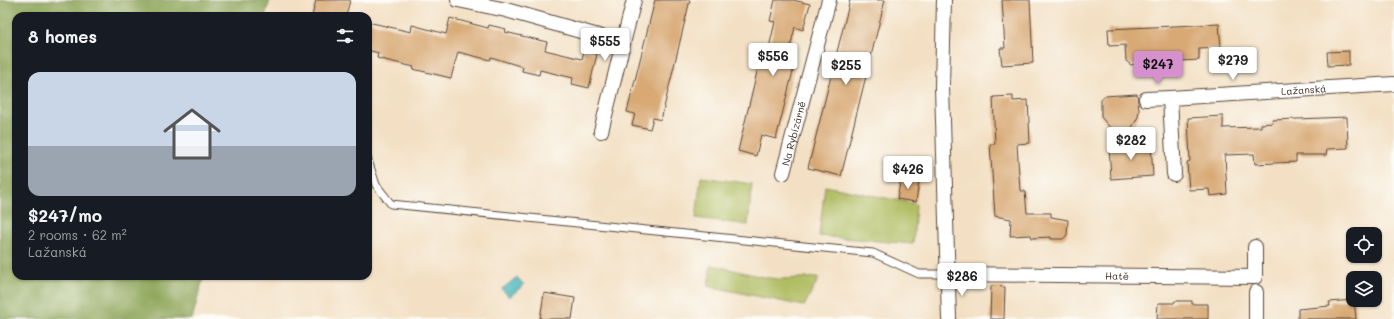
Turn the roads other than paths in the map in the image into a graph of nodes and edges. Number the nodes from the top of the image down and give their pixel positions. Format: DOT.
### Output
graph roads {
  1 [pos="458,0"];
  2 [pos="634,0"];
  3 [pos="829,0"];
  4 [pos="944,0"];
  5 [pos="623,43"];
  6 [pos="1394,84"];
  7 [pos="1146,98"];
  8 [pos="1170,98"];
  9 [pos="601,131"];
  10 [pos="372,172"];
  11 [pos="783,173"];
  12 [pos="1174,174"];
  13 [pos="1255,247"];
  14 [pos="949,274"];
  15 [pos="1256,292"];
  16 [pos="949,319"];
  17 [pos="1256,319"];
  1 -- 5 [label="street"];
  2 -- 5 [label="street"];
  3 -- 11 [label="street, Na Rybízárně"];
  4 -- 14 [label="street"];
  5 -- 9 [label="street"];
  6 -- 8 [label="street, Lažanská"];
  7 -- 8 [label="street, Lažanská"];
  8 -- 12 [label="street"];
  10 -- 14 [label="lane"];
  13 -- 14 [label="street, Hatě"];
  14 -- 16 [label="street"];
  15 -- 17 [label="street"];
}
